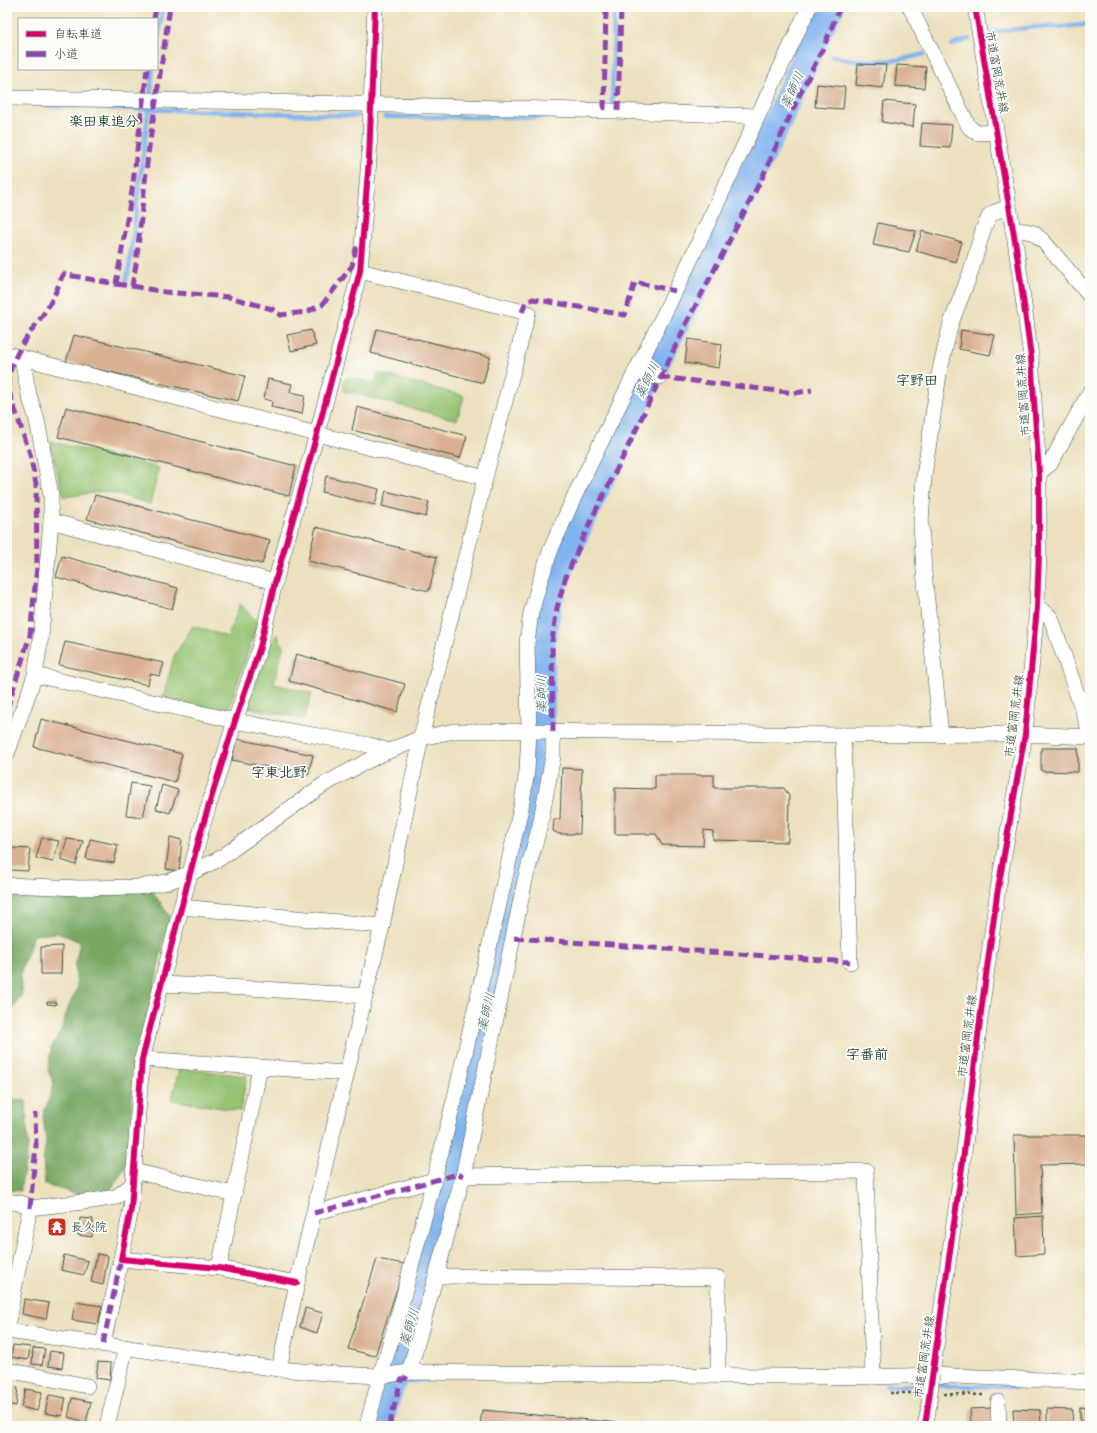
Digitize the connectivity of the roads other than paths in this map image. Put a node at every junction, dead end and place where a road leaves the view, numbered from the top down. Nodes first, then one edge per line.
1 (375, 7) edge
2 (809, 7) edge
3 (910, 7) edge
4 (975, 7) edge
5 (7, 98) edge
6 (371, 104) junction
7 (758, 116) junction
8 (996, 132) junction
9 (1009, 207) junction
10 (1013, 230) junction
11 (360, 271) junction
12 (1090, 296) edge
13 (7, 354) edge
14 (22, 358) junction
15 (635, 372) junction
16 (660, 377) dead end
17 (1090, 392) edge
18 (317, 434) junction
19 (1039, 473) junction
20 (485, 478) junction
21 (51, 521) junction
22 (275, 582) junction
23 (1037, 607) junction
24 (35, 675) junction
25 (235, 721) junction
26 (529, 731) junction
27 (553, 732) junction
28 (1090, 732) edge
29 (1025, 734) junction
30 (843, 735) junction
31 (941, 735) junction
32 (1090, 737) edge
33 (421, 738) junction
34 (389, 751) junction
35 (7, 754) edge
36 (191, 873) junction
37 (7, 885) edge
38 (181, 907) junction
39 (382, 926) junction
40 (492, 936) junction
41 (514, 938) junction
42 (850, 962) dead end
43 (162, 984) junction
44 (365, 996) junction
45 (142, 1059) junction
46 (260, 1067) junction
47 (346, 1073) junction
48 (462, 1177) junction
49 (133, 1178) junction
50 (434, 1180) junction
51 (234, 1194) junction
52 (7, 1201) edge
53 (30, 1208) junction
54 (314, 1213) junction
55 (121, 1259) junction
56 (219, 1268) junction
57 (436, 1276) junction
58 (297, 1283) junction
59 (7, 1326) edge
60 (7, 1331) edge
61 (103, 1344) junction
62 (126, 1347) junction
63 (279, 1369) junction
64 (7, 1370) edge
65 (409, 1372) junction
66 (718, 1375) junction
67 (932, 1375) junction
68 (380, 1376) junction
69 (872, 1377) junction
70 (1090, 1382) edge
71 (87, 1386) dead end
72 (998, 1402) dead end
73 (927, 1419) edge
74 (107, 1426) edge
75 (367, 1426) edge
76 (999, 1426) edge

1 - 6 street
2 - 7 street
3 - 8 street
4 - 8 street, 市道富岡荒井線
5 - 6 street
6 - 7 street
6 - 11 street
7 - 15 street
8 - 9 street, 市道富岡荒井線
9 - 10 street, 市道富岡荒井線
9 - 31 street
10 - 12 street
10 - 19 street, 市道富岡荒井線
11 - 18 street
11 - 20 street
13 - 14 street
14 - 18 street
14 - 21 street
15 - 16 street
15 - 26 street
17 - 19 street
18 - 20 street
18 - 22 street
19 - 23 street, 市道富岡荒井線
20 - 33 street
21 - 22 street
21 - 24 street
22 - 25 street
23 - 28 street
23 - 29 street, 市道富岡荒井線
24 - 25 street
24 - 35 street
25 - 34 street
25 - 36 street
26 - 27 street
26 - 33 street
26 - 40 street
27 - 30 street
27 - 41 street
29 - 31 street
29 - 32 street
29 - 67 street, 市道富岡荒井線
30 - 31 street
30 - 42 street
33 - 34 street
33 - 39 street
34 - 36 street
36 - 37 street
36 - 38 street
38 - 39 street
38 - 43 street
39 - 44 street
40 - 41 street
40 - 50 street
41 - 48 street
43 - 44 street
43 - 45 street
44 - 47 street
45 - 46 street
45 - 49 street
46 - 47 street
46 - 51 street
47 - 54 street
48 - 57 street
48 - 69 street
49 - 51 street
49 - 53 street
49 - 55 street
50 - 54 street
50 - 68 street
51 - 56 street
52 - 53 street
53 - 59 street
54 - 58 street
55 - 56 street
55 - 61 street
56 - 58 street
57 - 65 street
57 - 66 street
58 - 63 street
60 - 61 street
61 - 62 street
62 - 63 street
62 - 74 street
63 - 68 street
64 - 71 street
65 - 66 street
65 - 68 street
66 - 69 street
67 - 69 street
67 - 70 street
67 - 73 street, 市道富岡荒井線, bridge
68 - 75 street
72 - 76 street

